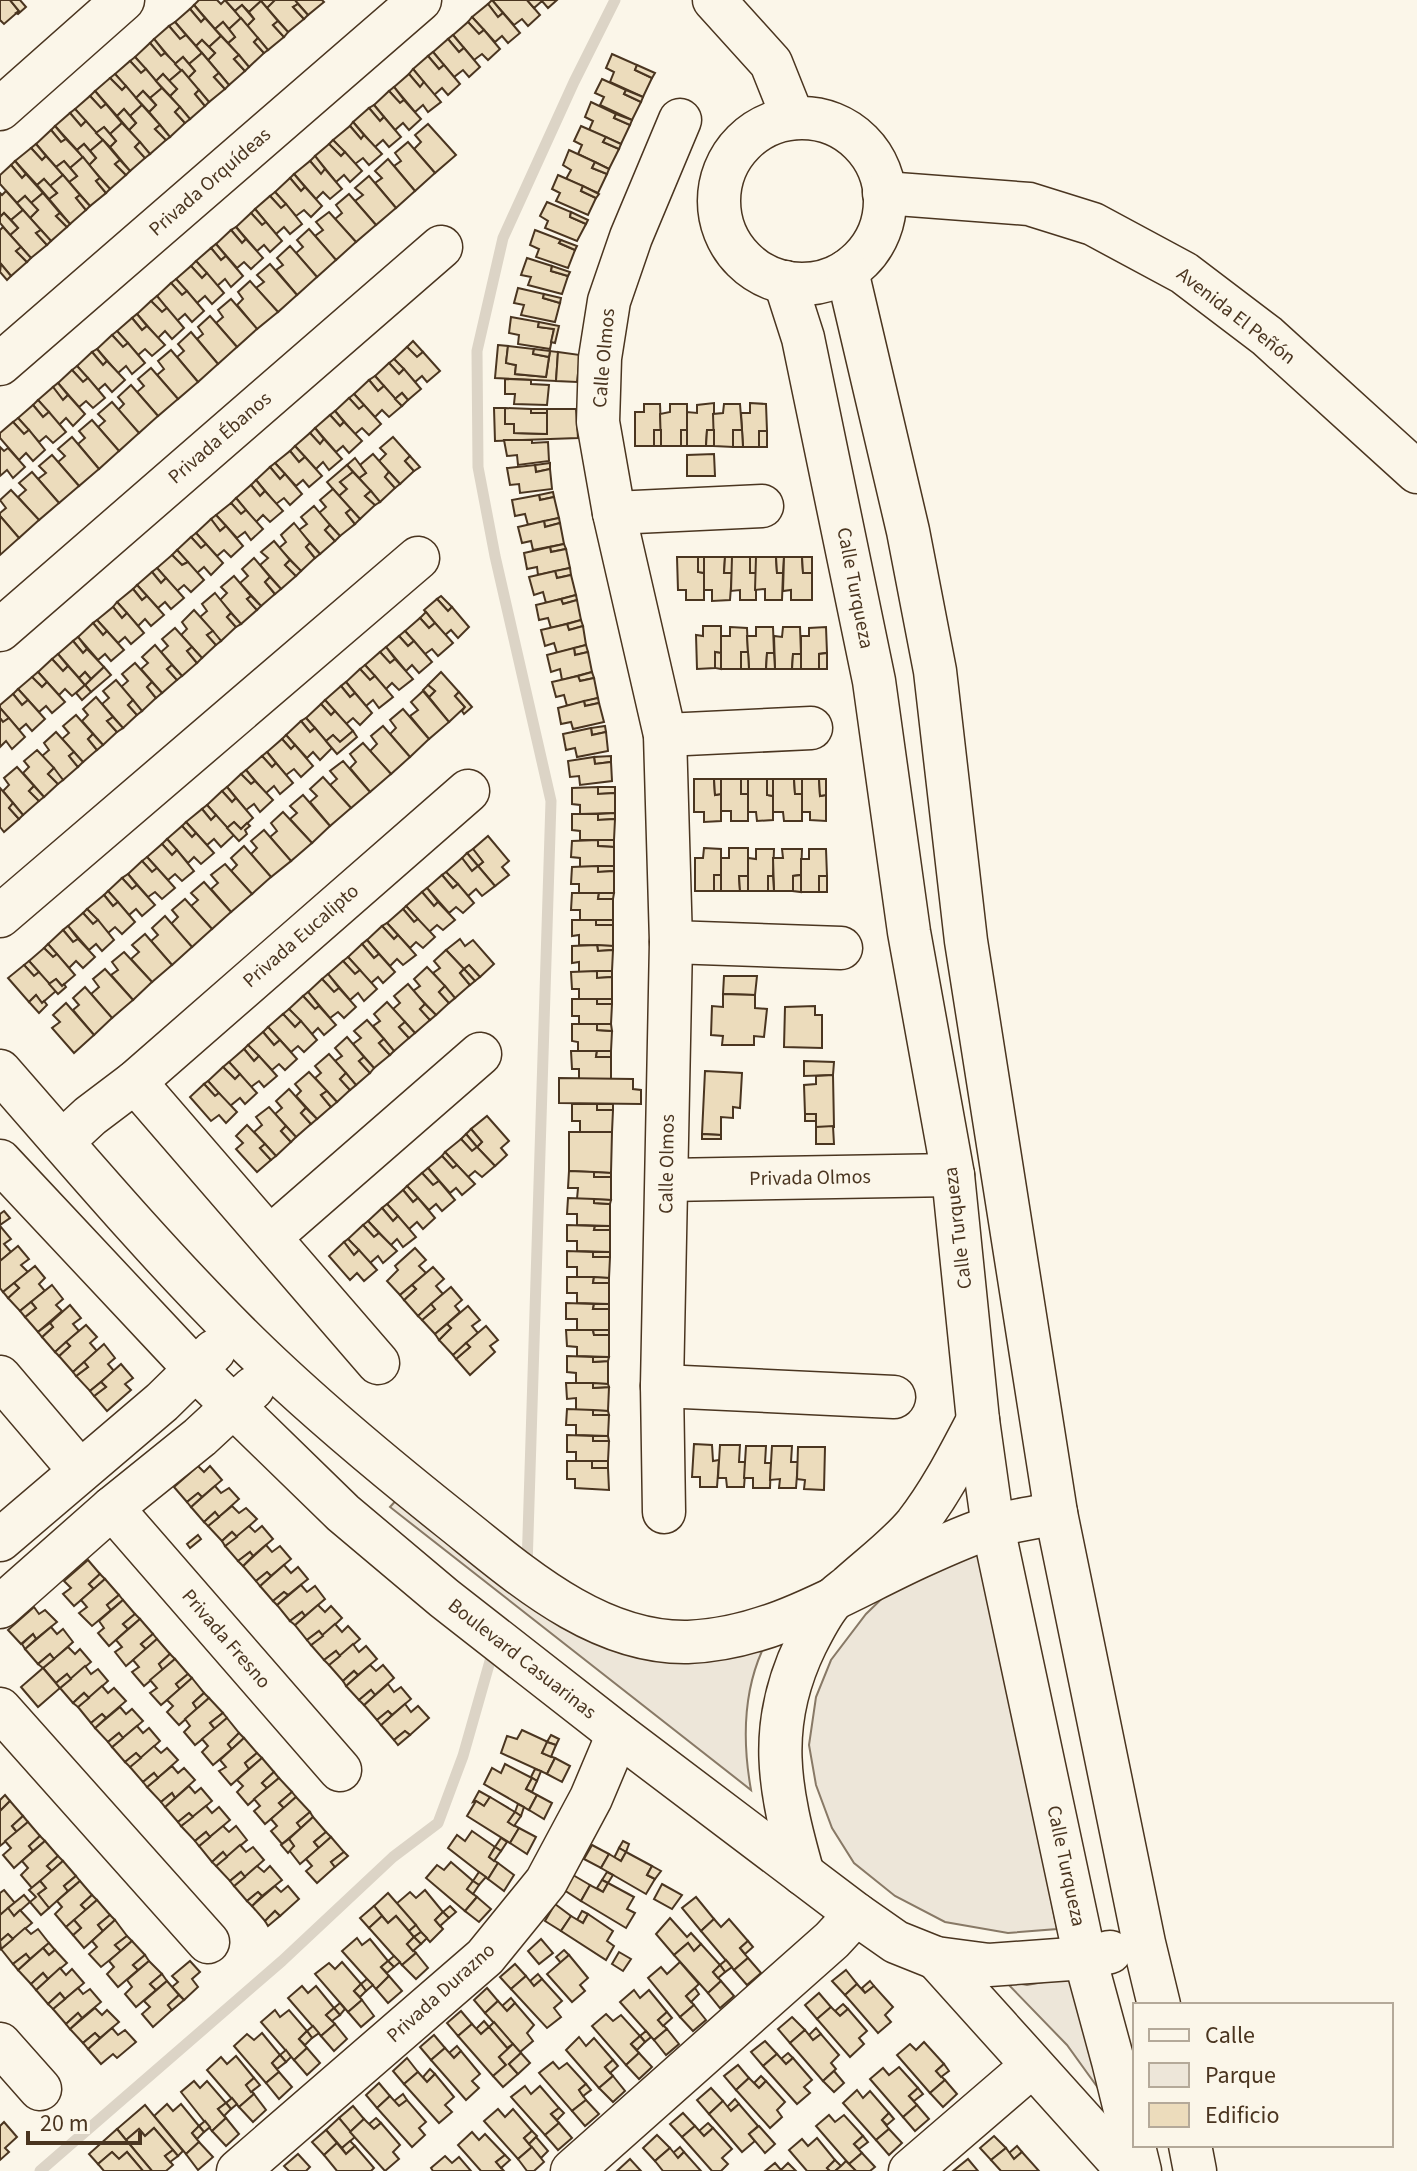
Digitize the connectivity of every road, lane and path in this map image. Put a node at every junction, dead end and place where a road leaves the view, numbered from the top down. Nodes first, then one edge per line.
1 (123, 0) edge
2 (420, 0) edge
3 (714, 0) edge
4 (0, 109) edge
5 (793, 118) junction
6 (680, 120) dead end
7 (884, 193) junction
8 (441, 247) dead end
9 (847, 271) junction
10 (785, 282) junction
11 (0, 364) edge
12 (1417, 472) edge
13 (762, 506) dead end
14 (614, 513) junction
15 (418, 558) dead end
16 (0, 630) edge
17 (811, 728) dead end
18 (665, 735) junction
19 (468, 791) dead end
20 (0, 916) edge
21 (671, 942) junction
22 (841, 948) dead end
23 (480, 1054) dead end
24 (0, 1071) edge
25 (135, 1082) junction
26 (62, 1142) junction
27 (0, 1161) edge
28 (953, 1175) junction
29 (667, 1180) junction
30 (270, 1237) junction
31 (235, 1331) junction
32 (378, 1363) dead end
33 (272, 1368) junction
34 (195, 1369) junction
35 (0, 1377) edge
36 (662, 1386) junction
37 (894, 1397) dead end
38 (233, 1408) junction
39 (978, 1420) junction
40 (383, 1465) junction
41 (80, 1471) junction
42 (112, 1508) junction
43 (664, 1512) dead end
44 (343, 1513) junction
45 (1056, 1513) junction
46 (993, 1527) junction
47 (0, 1540) edge
48 (831, 1602) junction
49 (0, 1607) edge
50 (0, 1709) edge
51 (618, 1734) junction
52 (340, 1770) dead end
53 (803, 1874) junction
54 (856, 1914) junction
55 (208, 1942) dead end
56 (1144, 1943) junction
57 (936, 1958) junction
58 (1085, 1958) junction
59 (1159, 2003) edge
60 (0, 2044) edge
61 (1032, 2066) junction
62 (40, 2089) dead end
63 (1133, 2142) edge
64 (1134, 2147) edge
65 (1190, 2147) edge
66 (238, 2171) edge
67 (572, 2171) edge
68 (910, 2171) edge
69 (1128, 2171) edge
70 (1140, 2171) edge
71 (1195, 2171) edge

1 - 4 street
2 - 11 street, Privada Orquídeas
3 - 5 street
5 - 7 street
5 - 10 street
6 - 14 street, Calle Olmos
7 - 9 street
7 - 12 street, Avenida El Peñón
8 - 16 street, Privada Ébanos
9 - 10 street
9 - 45 street
10 - 28 street, Calle Turqueza
13 - 14 street
14 - 18 street, Calle Olmos
15 - 20 street
17 - 18 street
18 - 21 street, Calle Olmos
19 - 25 street, Privada Eucalipto
21 - 22 street
21 - 29 street, Calle Olmos
23 - 30 street
24 - 26 street
25 - 26 street, Privada Eucalipto
25 - 30 street
26 - 31 street
27 - 34 street, Boulevard Casuarinas
28 - 29 street, Privada Olmos
28 - 39 street, Calle Turqueza
29 - 36 street, Calle Olmos
30 - 32 street
31 - 33 street
31 - 34 street
33 - 38 street
33 - 40 street
34 - 38 street, Boulevard Casuarinas
34 - 41 street
35 - 41 street
36 - 37 street
36 - 43 street, Calle Olmos
38 - 42 street
38 - 44 street, Boulevard Casuarinas
39 - 46 street, Calle Turqueza
39 - 48 street
40 - 44 street
40 - 48 street
41 - 47 street
42 - 49 street
42 - 52 street, Privada Fresno
44 - 51 street, Boulevard Casuarinas
45 - 46 street
45 - 56 street
46 - 48 street
46 - 58 street, Calle Turqueza
48 - 53 street
50 - 55 street
51 - 53 street, Boulevard Casuarinas
51 - 66 street, Privada Durazno
53 - 54 street, Boulevard Casuarinas
54 - 57 street, Boulevard Casuarinas
54 - 67 street
56 - 58 street, Boulevard Casuarinas
56 - 59 street
57 - 58 street, Boulevard Casuarinas
57 - 61 street
58 - 63 street, Calle Turqueza
60 - 62 street
61 - 68 street
61 - 69 street
64 - 70 street, Calle Turqueza
65 - 71 street

